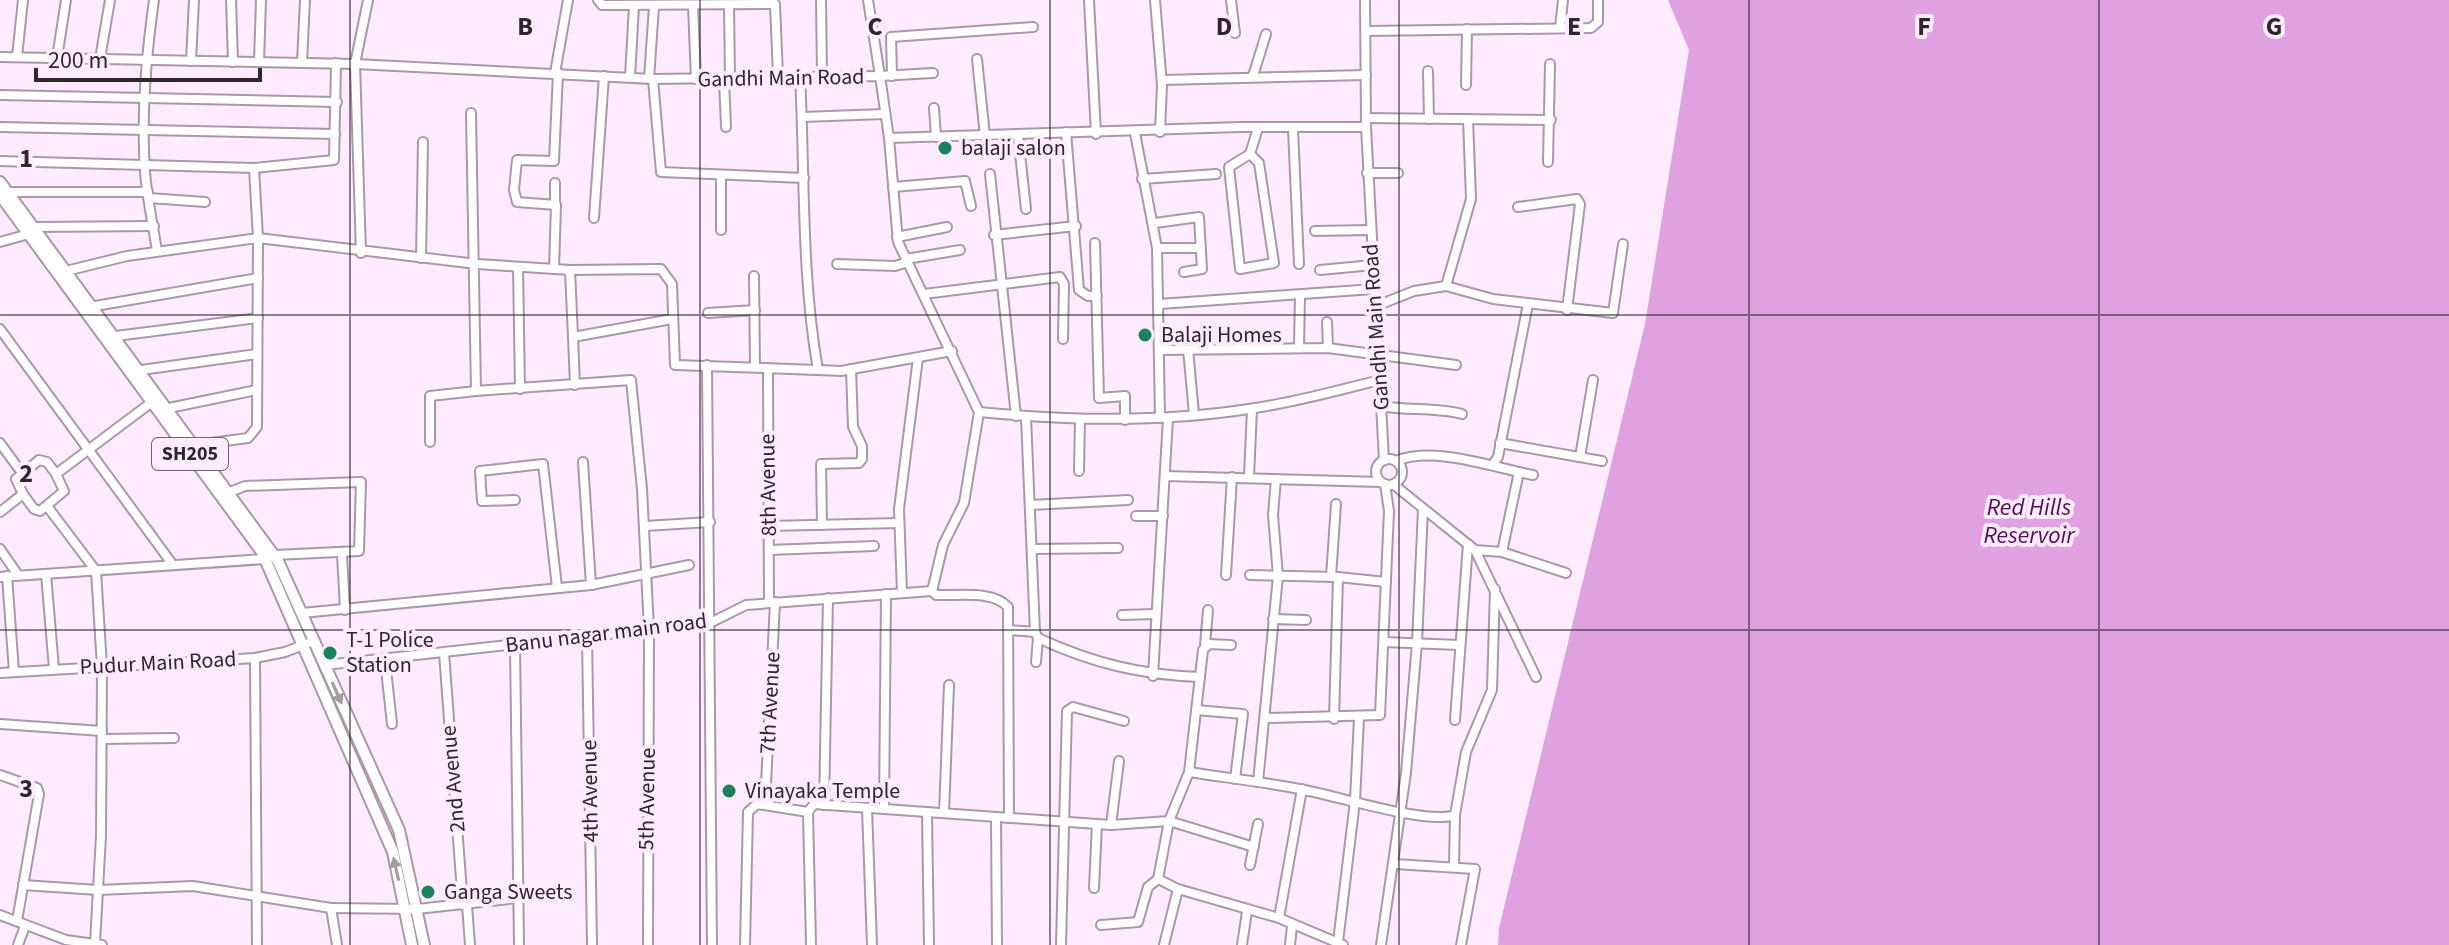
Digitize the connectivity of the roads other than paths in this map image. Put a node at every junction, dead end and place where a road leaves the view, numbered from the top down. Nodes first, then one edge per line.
1 (23, 0) edge
2 (66, 0) edge
3 (110, 0) edge
4 (154, 0) edge
5 (194, 0) edge
6 (231, 0) edge
7 (261, 0) edge
8 (305, 0) edge
9 (368, 0) edge
10 (568, 0) edge
11 (598, 0) edge
12 (821, 0) edge
13 (868, 0) edge
14 (1089, 0) edge
15 (1155, 0) edge
16 (1231, 0) edge
17 (1365, 0) edge
18 (1563, 0) edge
19 (1598, 0) edge
20 (729, 5) junction
21 (634, 6) junction
22 (654, 6) junction
23 (693, 6) junction
24 (1033, 27) dead end
25 (1560, 28) junction
26 (1467, 29) junction
27 (1367, 31) junction
28 (1235, 33) dead end
29 (1266, 34) dead end
30 (0, 57) edge
31 (17, 57) junction
32 (57, 58) junction
33 (100, 59) junction
34 (977, 59) dead end
35 (146, 60) junction
36 (191, 61) junction
37 (233, 62) junction
38 (259, 62) junction
39 (302, 63) junction
40 (336, 63) junction
41 (355, 64) junction
42 (1550, 64) dead end
43 (1428, 71) dead end
44 (556, 73) junction
45 (933, 73) dead end
46 (800, 75) junction
47 (822, 75) junction
48 (1366, 75) junction
49 (604, 76) junction
50 (778, 76) junction
51 (880, 76) junction
52 (892, 76) junction
53 (1253, 76) junction
54 (630, 77) junction
55 (651, 79) junction
56 (696, 79) junction
57 (727, 79) junction
58 (1162, 80) junction
59 (1466, 85) dead end
60 (0, 95) edge
61 (145, 99) junction
62 (337, 102) junction
63 (934, 108) dead end
64 (471, 113) dead end
65 (885, 114) junction
66 (802, 117) junction
67 (1429, 119) junction
68 (1468, 119) junction
69 (1551, 120) junction
70 (1366, 122) junction
71 (0, 127) edge
72 (726, 127) dead end
73 (1258, 128) junction
74 (1293, 129) junction
75 (145, 131) junction
76 (1066, 132) junction
77 (1160, 132) junction
78 (1135, 133) junction
79 (335, 134) junction
80 (1096, 134) junction
81 (1018, 135) junction
82 (985, 136) junction
83 (936, 137) junction
84 (889, 138) junction
85 (423, 142) dead end
86 (1250, 154) junction
87 (0, 161) edge
88 (1548, 162) dead end
89 (145, 165) junction
90 (254, 168) junction
91 (1367, 173) junction
92 (1398, 173) dead end
93 (990, 174) dead end
94 (1216, 174) dead end
95 (721, 175) junction
96 (804, 178) junction
97 (1142, 179) junction
98 (0, 182) edge
99 (555, 183) dead end
100 (893, 187) junction
101 (4, 193) edge
102 (148, 195) junction
103 (205, 202) dead end
104 (555, 204) junction
105 (971, 206) dead end
106 (1518, 207) dead end
107 (1026, 209) dead end
108 (594, 218) dead end
109 (1155, 223) junction
110 (154, 226) junction
111 (1076, 226) junction
112 (947, 227) dead end
113 (721, 230) dead end
114 (1369, 230) junction
115 (32, 231) junction
116 (1315, 231) dead end
117 (994, 235) junction
118 (897, 237) junction
119 (258, 238) junction
120 (1095, 243) dead end
121 (1, 244) edge
122 (1623, 244) dead end
123 (1157, 248) junction
124 (1201, 248) junction
125 (960, 250) dead end
126 (157, 251) junction
127 (361, 253) junction
128 (421, 258) junction
129 (907, 260) junction
130 (477, 264) junction
131 (837, 264) dead end
132 (1299, 264) dead end
133 (1373, 265) junction
134 (518, 267) junction
135 (554, 269) junction
136 (570, 270) junction
137 (1320, 270) dead end
138 (1184, 272) dead end
139 (66, 273) junction
140 (754, 276) dead end
141 (258, 278) junction
142 (1000, 283) junction
143 (1446, 286) junction
144 (1374, 289) junction
145 (924, 294) junction
146 (1300, 295) junction
147 (1097, 296) junction
148 (1159, 304) junction
149 (1528, 304) junction
150 (95, 306) junction
151 (1376, 306) junction
152 (755, 310) junction
153 (1567, 310) junction
154 (708, 313) dead end
155 (258, 318) junction
156 (672, 319) junction
157 (1327, 322) dead end
158 (0, 329) edge
159 (116, 336) junction
160 (573, 337) junction
161 (1063, 339) dead end
162 (1299, 347) junction
163 (1328, 348) junction
164 (1188, 349) junction
165 (1161, 350) junction
166 (952, 351) junction
167 (257, 354) junction
168 (1380, 356) junction
169 (918, 358) junction
170 (707, 365) junction
171 (1456, 365) dead end
172 (755, 367) junction
173 (768, 368) junction
174 (851, 369) junction
175 (141, 370) junction
176 (818, 370) junction
177 (1380, 380) junction
178 (1593, 380) dead end
179 (575, 385) junction
180 (520, 389) junction
181 (257, 390) junction
182 (476, 391) junction
183 (152, 402) junction
184 (1381, 406) junction
185 (169, 408) junction
186 (1252, 409) junction
187 (979, 412) junction
188 (1194, 414) junction
189 (1462, 414) dead end
190 (1021, 417) junction
191 (1164, 418) junction
192 (1080, 419) junction
193 (1125, 420) junction
194 (430, 442) dead end
195 (0, 443) edge
196 (1500, 443) junction
197 (192, 448) junction
198 (89, 449) junction
199 (1580, 457) junction
200 (1384, 460) junction
201 (1396, 461) junction
202 (1602, 461) dead end
203 (583, 462) dead end
204 (1493, 464) junction
205 (1079, 471) dead end
206 (1519, 472) junction
207 (22, 473) junction
208 (56, 474) junction
209 (1533, 475) dead end
210 (1165, 476) junction
211 (1232, 477) junction
212 (1249, 477) junction
213 (1276, 479) junction
214 (1386, 483) junction
215 (23, 494) junction
216 (226, 494) junction
217 (515, 500) dead end
218 (1128, 500) dead end
219 (1336, 504) dead end
220 (1030, 505) junction
221 (47, 506) junction
222 (1423, 509) junction
223 (0, 512) edge
224 (1136, 516) dead end
225 (1163, 516) junction
226 (710, 522) junction
227 (899, 523) junction
228 (822, 525) junction
229 (645, 526) junction
230 (769, 526) junction
231 (874, 546) dead end
232 (1472, 547) junction
233 (1118, 548) dead end
234 (0, 549) edge
235 (1033, 549) junction
236 (769, 550) junction
237 (1502, 552) junction
238 (342, 554) junction
239 (270, 557) junction
240 (173, 565) junction
241 (689, 565) dead end
242 (96, 571) junction
243 (1566, 573) dead end
244 (46, 574) junction
245 (18, 575) junction
246 (644, 575) junction
247 (1226, 575) dead end
248 (1250, 575) dead end
249 (4, 576) edge
250 (1278, 576) junction
251 (1335, 577) junction
252 (1386, 582) junction
253 (591, 585) junction
254 (557, 587) junction
255 (1495, 589) junction
256 (932, 591) junction
257 (902, 593) junction
258 (886, 594) junction
259 (828, 598) junction
260 (772, 603) junction
261 (345, 610) junction
262 (1208, 610) dead end
263 (302, 613) junction
264 (1155, 614) junction
265 (1122, 615) dead end
266 (1273, 619) junction
267 (1306, 620) dead end
268 (710, 623) junction
269 (649, 630) junction
270 (1009, 630) junction
271 (1037, 635) junction
272 (587, 637) junction
273 (314, 641) junction
274 (1384, 642) junction
275 (1417, 643) junction
276 (515, 645) junction
277 (1205, 645) junction
278 (1231, 645) dead end
279 (1459, 645) junction
280 (302, 646) junction
281 (444, 653) junction
282 (255, 658) junction
283 (385, 660) junction
284 (1036, 662) dead end
285 (325, 665) junction
286 (102, 667) junction
287 (54, 669) junction
288 (14, 672) junction
289 (0, 673) edge
290 (1153, 676) junction
291 (1200, 677) junction
292 (1536, 677) dead end
293 (949, 685) dead end
294 (1196, 710) junction
295 (1267, 718) junction
296 (1359, 718) junction
297 (1334, 719) junction
298 (1455, 720) dead end
299 (1124, 721) dead end
300 (0, 724) edge
301 (392, 724) dead end
302 (102, 735) junction
303 (174, 738) dead end
304 (1119, 761) dead end
305 (1189, 772) junction
306 (0, 775) edge
307 (1235, 779) junction
308 (1258, 782) junction
309 (1302, 789) junction
310 (1355, 801) junction
311 (765, 804) junction
312 (824, 805) junction
313 (867, 808) junction
314 (884, 809) junction
315 (1398, 811) junction
316 (808, 812) junction
317 (927, 812) junction
318 (944, 813) junction
319 (1455, 815) junction
320 (996, 817) junction
321 (1009, 818) junction
322 (1062, 821) junction
323 (1169, 821) junction
324 (1097, 824) junction
325 (1258, 824) dead end
326 (1111, 825) junction
327 (1254, 847) junction
328 (1395, 864) junction
329 (1250, 865) dead end
330 (1454, 866) junction
331 (1158, 879) junction
332 (23, 885) junction
333 (1094, 888) dead end
334 (1178, 889) junction
335 (98, 890) junction
336 (256, 896) junction
337 (518, 898) junction
338 (465, 905) junction
339 (331, 908) junction
340 (405, 909) junction
341 (417, 909) junction
342 (1247, 911) junction
343 (0, 915) edge
344 (1279, 918) junction
345 (21, 924) junction
346 (1101, 925) dead end
347 (1292, 926) junction
348 (65, 943) edge
349 (1340, 943) edge
350 (98, 944) edge
351 (18, 945) edge
352 (257, 945) edge
353 (337, 945) edge
354 (412, 945) edge
355 (424, 945) edge
356 (470, 945) edge
357 (519, 945) edge
358 (592, 945) edge
359 (648, 945) edge
360 (712, 945) edge
361 (745, 945) edge
362 (811, 945) edge
363 (872, 945) edge
364 (929, 945) edge
365 (997, 945) edge
366 (1061, 945) edge
367 (1164, 945) edge
368 (1242, 945) edge
369 (1290, 945) edge
370 (1381, 945) edge
371 (1461, 945) edge

1 - 31 street
2 - 32 street
3 - 33 street
4 - 35 street
5 - 36 street
6 - 37 street
7 - 38 street
8 - 39 street
9 - 41 street
10 - 44 street
11 - 21 street
12 - 47 street
13 - 51 street
14 - 80 street
15 - 58 street
16 - 28 street
17 - 27 street, Gandhi Main Road
18 - 25 street
19 - 25 street
20 - 23 street
20 - 50 street
20 - 57 street
21 - 22 street
21 - 54 street
22 - 23 street
22 - 55 street
23 - 56 street
24 - 52 street
25 - 26 street
26 - 27 street
26 - 59 street
27 - 48 street, Gandhi Main Road
29 - 53 street
30 - 31 street, Gandhi Main Road
31 - 32 street, Gandhi Main Road
32 - 33 street, Gandhi Main Road
33 - 35 street, Gandhi Main Road
34 - 82 street
35 - 36 street, Gandhi Main Road
35 - 61 street
36 - 37 street, Gandhi Main Road
37 - 38 street, Gandhi Main Road
38 - 39 street, Gandhi Main Road
39 - 40 street, Gandhi Main Road
40 - 41 street, Gandhi Main Road
40 - 62 street
41 - 44 street, Gandhi Main Road
41 - 127 street
42 - 69 street
43 - 67 street
44 - 49 street, Gandhi Main Road
44 - 104 street
45 - 52 street
46 - 47 street, Gandhi Main Road
46 - 50 street, Gandhi Main Road
46 - 66 street
47 - 51 street, Gandhi Main Road
48 - 53 street
48 - 70 street, Gandhi Main Road
49 - 54 street, Gandhi Main Road
49 - 108 street
50 - 57 street, Gandhi Main Road
51 - 52 street
51 - 65 street, Gandhi Main Road
53 - 58 street
54 - 55 street, Gandhi Main Road
55 - 56 street, Gandhi Main Road
55 - 95 street
56 - 57 street, Gandhi Main Road
57 - 72 street
58 - 77 street
60 - 61 street
61 - 62 street
61 - 75 street
62 - 79 street
63 - 83 street
64 - 130 street
65 - 66 street
65 - 84 street, Gandhi Main Road
66 - 96 street
67 - 68 street
67 - 70 street
68 - 69 street
68 - 143 street
69 - 88 street
70 - 74 street
70 - 91 street, Gandhi Main Road
71 - 75 street
73 - 74 street
73 - 77 street
73 - 86 street
74 - 132 street
75 - 79 street
75 - 89 street
76 - 80 street
76 - 81 street
76 - 111 street
77 - 78 street
78 - 80 street
78 - 97 street
79 - 90 street
81 - 82 street
81 - 107 street
82 - 83 street
83 - 84 street
84 - 100 street, Gandhi Main Road
85 - 128 street
86 - 86 street
87 - 89 street
89 - 90 street
89 - 102 street
90 - 119 street
91 - 92 street
91 - 114 street, Gandhi Main Road
93 - 117 street
94 - 97 street
95 - 96 street
95 - 113 street
96 - 176 street
97 - 109 street
98 - 101 main road, SH205
99 - 104 street
100 - 105 street
100 - 118 street, Gandhi Main Road
101 - 102 street
101 - 115 main road, SH205
102 - 103 street
102 - 110 street
104 - 135 street
106 - 153 street
109 - 123 street
109 - 124 street
110 - 115 street
110 - 126 street
111 - 117 street
111 - 147 street
112 - 118 street
114 - 116 street
114 - 133 street, Gandhi Main Road
115 - 121 street
115 - 139 main road, SH205
117 - 142 street
118 - 129 street, Gandhi Main Road
119 - 126 street
119 - 127 street
119 - 141 street
120 - 147 street
122 - 153 street
123 - 124 street
123 - 148 street
124 - 138 street
125 - 129 street
126 - 139 street
127 - 128 street
128 - 130 street
129 - 131 street
129 - 145 street, Gandhi Main Road
130 - 134 street
130 - 182 street
133 - 137 street
133 - 144 street, Gandhi Main Road
134 - 135 street
134 - 180 street
135 - 136 street
136 - 156 street
136 - 160 street
139 - 150 main road
139 - 183 main road, SH205
140 - 152 street
141 - 150 street
141 - 155 street
142 - 145 street
142 - 161 street
142 - 190 street
143 - 149 street
143 - 151 street
144 - 146 street
144 - 151 street, Gandhi Main Road
145 - 166 street, Gandhi Main Road
146 - 148 street
146 - 162 street
147 - 193 street
148 - 165 street
149 - 153 street
149 - 196 street
150 - 159 main road
151 - 168 street, Gandhi Main Road
152 - 154 street
152 - 172 street
155 - 159 street
155 - 167 street
156 - 160 street
156 - 170 street
157 - 163 street
158 - 198 street
159 - 175 main road
160 - 179 street
162 - 163 street
162 - 164 street
163 - 168 street
164 - 165 street
164 - 188 street
165 - 191 street
166 - 169 street
166 - 187 street, Gandhi Main Road
167 - 175 street
167 - 181 street
168 - 171 street
168 - 177 street, Gandhi Main Road
169 - 174 street
169 - 227 street
170 - 172 street
170 - 226 street
172 - 173 street
173 - 176 street
173 - 230 street, 8th Avenue
174 - 176 street
174 - 228 street
175 - 185 main road
177 - 184 street, Gandhi Main Road
177 - 186 street
178 - 199 street
179 - 180 street
179 - 229 street, 5th Avenue
180 - 182 street
181 - 185 street
181 - 197 street
182 - 194 street
183 - 197 main road, SH205
183 - 198 street
184 - 189 street
184 - 200 street, Gandhi Main Road
185 - 197 main road
186 - 188 street
186 - 212 street
187 - 190 street
187 - 256 street
188 - 191 street
190 - 192 street
190 - 220 street
191 - 193 street
191 - 210 street
192 - 193 street
192 - 205 street
195 - 207 street
196 - 199 street
196 - 204 street
197 - 216 main road
198 - 208 street
198 - 240 street
199 - 202 street
200 - 201 street
200 - 214 street, Gandhi Main Road
201 - 204 street
201 - 214 street
203 - 253 street
204 - 206 street
206 - 209 street
206 - 237 street
207 - 208 street
207 - 215 street
208 - 221 street
210 - 211 street
210 - 225 street
211 - 212 street
211 - 247 street
212 - 213 street
213 - 214 street
213 - 250 street
214 - 222 street
214 - 252 street
215 - 221 street
215 - 223 street
216 - 238 street
216 - 239 main road
217 - 254 street
218 - 220 street
219 - 251 street
220 - 235 street
221 - 242 street
222 - 232 street
222 - 275 street
224 - 225 street
225 - 264 street
226 - 229 street
226 - 268 street
227 - 228 street
227 - 257 street
228 - 230 street
229 - 246 street, 5th Avenue
230 - 236 street, 8th Avenue
231 - 236 street
232 - 237 street
232 - 255 street
232 - 279 street
233 - 235 street
234 - 245 street
235 - 271 street
236 - 260 street, 8th Avenue
237 - 243 street
238 - 239 street
238 - 261 street
239 - 240 street
239 - 263 main road
239 - 280 main road
240 - 242 street
241 - 246 street
242 - 244 street
242 - 286 street
244 - 245 street
244 - 287 street
245 - 249 street
246 - 253 street
246 - 269 street, 5th Avenue
248 - 250 street
249 - 288 street
250 - 251 street
250 - 266 street
251 - 252 street
251 - 297 street
252 - 274 street
253 - 254 street
254 - 261 street
255 - 292 street
255 - 319 street
256 - 257 street, Banu nagar main road
256 - 270 street, Banu nagar main road
257 - 258 street, Banu nagar main road
258 - 259 street, Banu nagar main road
258 - 314 street
259 - 260 street, Banu nagar main road
259 - 312 street
260 - 268 street, Banu nagar main road
260 - 311 street, 7th Avenue
261 - 263 street
262 - 277 street
263 - 273 main road
264 - 265 street
264 - 290 street
266 - 267 street
266 - 295 street
268 - 269 street, Banu nagar main road
268 - 360 street
269 - 272 street, Banu nagar main road
269 - 359 street, 5th Avenue
270 - 271 street
270 - 321 street
271 - 284 street
271 - 290 street
272 - 276 street, Banu nagar main road
272 - 358 street, 4th Avenue
273 - 280 street, Pudur Main Road
273 - 285 main road
274 - 275 street
274 - 296 street
275 - 279 street
275 - 315 street
276 - 281 street, Banu nagar main road
276 - 337 street
277 - 278 street
277 - 291 street
279 - 298 street
280 - 282 street, Pudur Main Road
340 -> 280 main road
281 - 283 street, Banu nagar main road
281 - 338 street, 2nd Avenue
282 - 286 street, Pudur Main Road
282 - 336 street
283 - 285 street, Banu nagar main road
283 - 301 street
285 -> 341 main road
286 - 287 street, Pudur Main Road
286 - 302 street
287 - 288 street, Pudur Main Road
288 - 289 street, Pudur Main Road
290 - 291 street
291 - 294 street
293 - 318 street
294 - 305 street
294 - 307 street
295 - 297 street
295 - 308 street
296 - 297 street
296 - 310 street
299 - 322 street
300 - 302 street
302 - 303 street
302 - 335 street
304 - 326 street
305 - 307 street
305 - 323 street
306 - 332 street
307 - 308 street
308 - 309 street
309 - 310 street
309 - 344 street
310 - 315 street
310 - 349 street
311 - 316 street
311 - 361 street
312 - 313 street
312 - 316 street
313 - 314 street
313 - 363 street
314 - 317 street
315 - 319 street
315 - 328 street
316 - 362 street
317 - 318 street
317 - 364 street
318 - 320 street
319 - 330 street
320 - 321 street
320 - 365 street
321 - 322 street
322 - 324 street
322 - 366 street
323 - 326 street
323 - 327 street
323 - 331 street
324 - 326 street
324 - 333 street
325 - 327 street
327 - 329 street
328 - 330 street
328 - 370 street
330 - 371 street
331 - 334 street
331 - 346 street
332 - 335 street
332 - 345 street
334 - 342 street
334 - 367 street
335 - 336 street
335 - 350 street
336 - 339 street
336 - 352 street
337 - 338 street
337 - 357 street
338 - 341 street
338 - 356 street, 2nd Avenue
339 - 340 street
339 - 353 street
340 - 341 street
340 - 354 main road
341 - 355 main road
342 - 344 street
342 - 368 street
343 - 345 street
344 - 347 street
345 - 348 street
345 - 351 street
347 - 349 street
347 - 369 street
348 - 350 street

